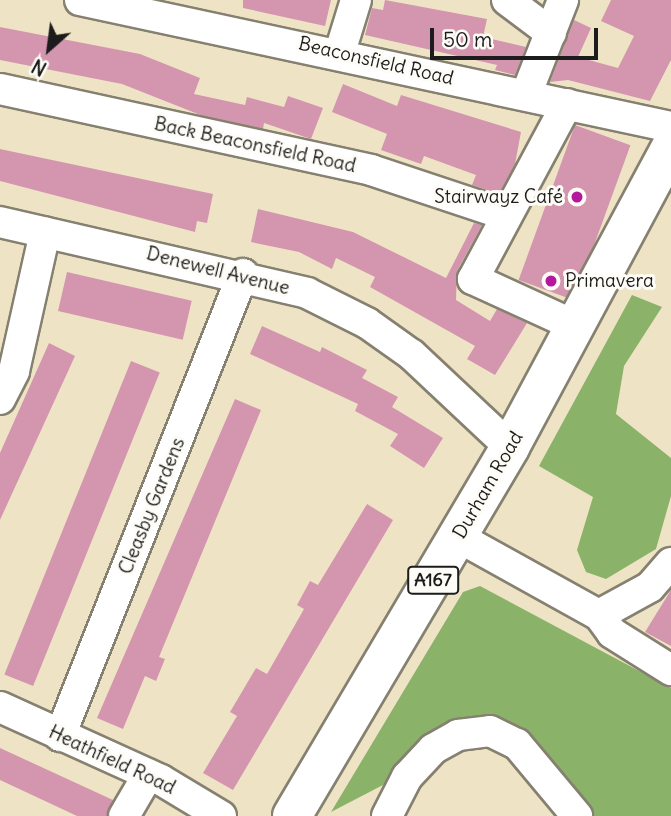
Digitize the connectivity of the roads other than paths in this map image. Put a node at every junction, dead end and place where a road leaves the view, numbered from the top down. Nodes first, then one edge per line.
1 (80, 0) edge
2 (356, 0) edge
3 (507, 0) edge
4 (563, 0) edge
5 (551, 33) junction
6 (340, 52) junction
7 (0, 89) edge
8 (526, 95) junction
9 (567, 104) junction
10 (671, 127) edge
11 (671, 147) edge
12 (506, 215) junction
13 (0, 222) edge
14 (45, 232) junction
15 (243, 274) junction
16 (578, 327) junction
17 (0, 399) edge
18 (510, 447) junction
19 (458, 537) junction
20 (671, 563) edge
21 (599, 615) junction
22 (671, 670) edge
23 (0, 707) edge
24 (60, 736) junction
25 (148, 775) junction
26 (124, 816) edge
27 (222, 816) edge
28 (292, 816) edge
29 (387, 816) edge
30 (577, 816) edge

1 - 6 street, Beaconsfield Road
2 - 6 street
3 - 5 street
4 - 5 street
5 - 8 street
6 - 8 street, Beaconsfield Road
7 - 12 street, Back Beaconsfield Road
8 - 9 street, Beaconsfield Road
9 - 10 street, Beaconsfield Road
9 - 12 street
11 - 16 main road, Durham Road / A167
12 - 16 street
13 - 14 street, Denewell Avenue
14 - 15 street, Denewell Avenue
14 - 17 street
15 - 18 street, Denewell Avenue
15 - 24 street, Cleasby Gardens
16 - 18 main road, Durham Road / A167
18 - 19 main road, Durham Road / A167
19 - 21 street
19 - 28 main road, Durham Road / A167
20 - 21 street
21 - 22 street
23 - 24 street, Heathfield Road
24 - 25 street, Heathfield Road
25 - 26 street
25 - 27 street, Heathfield Road
29 - 30 street

